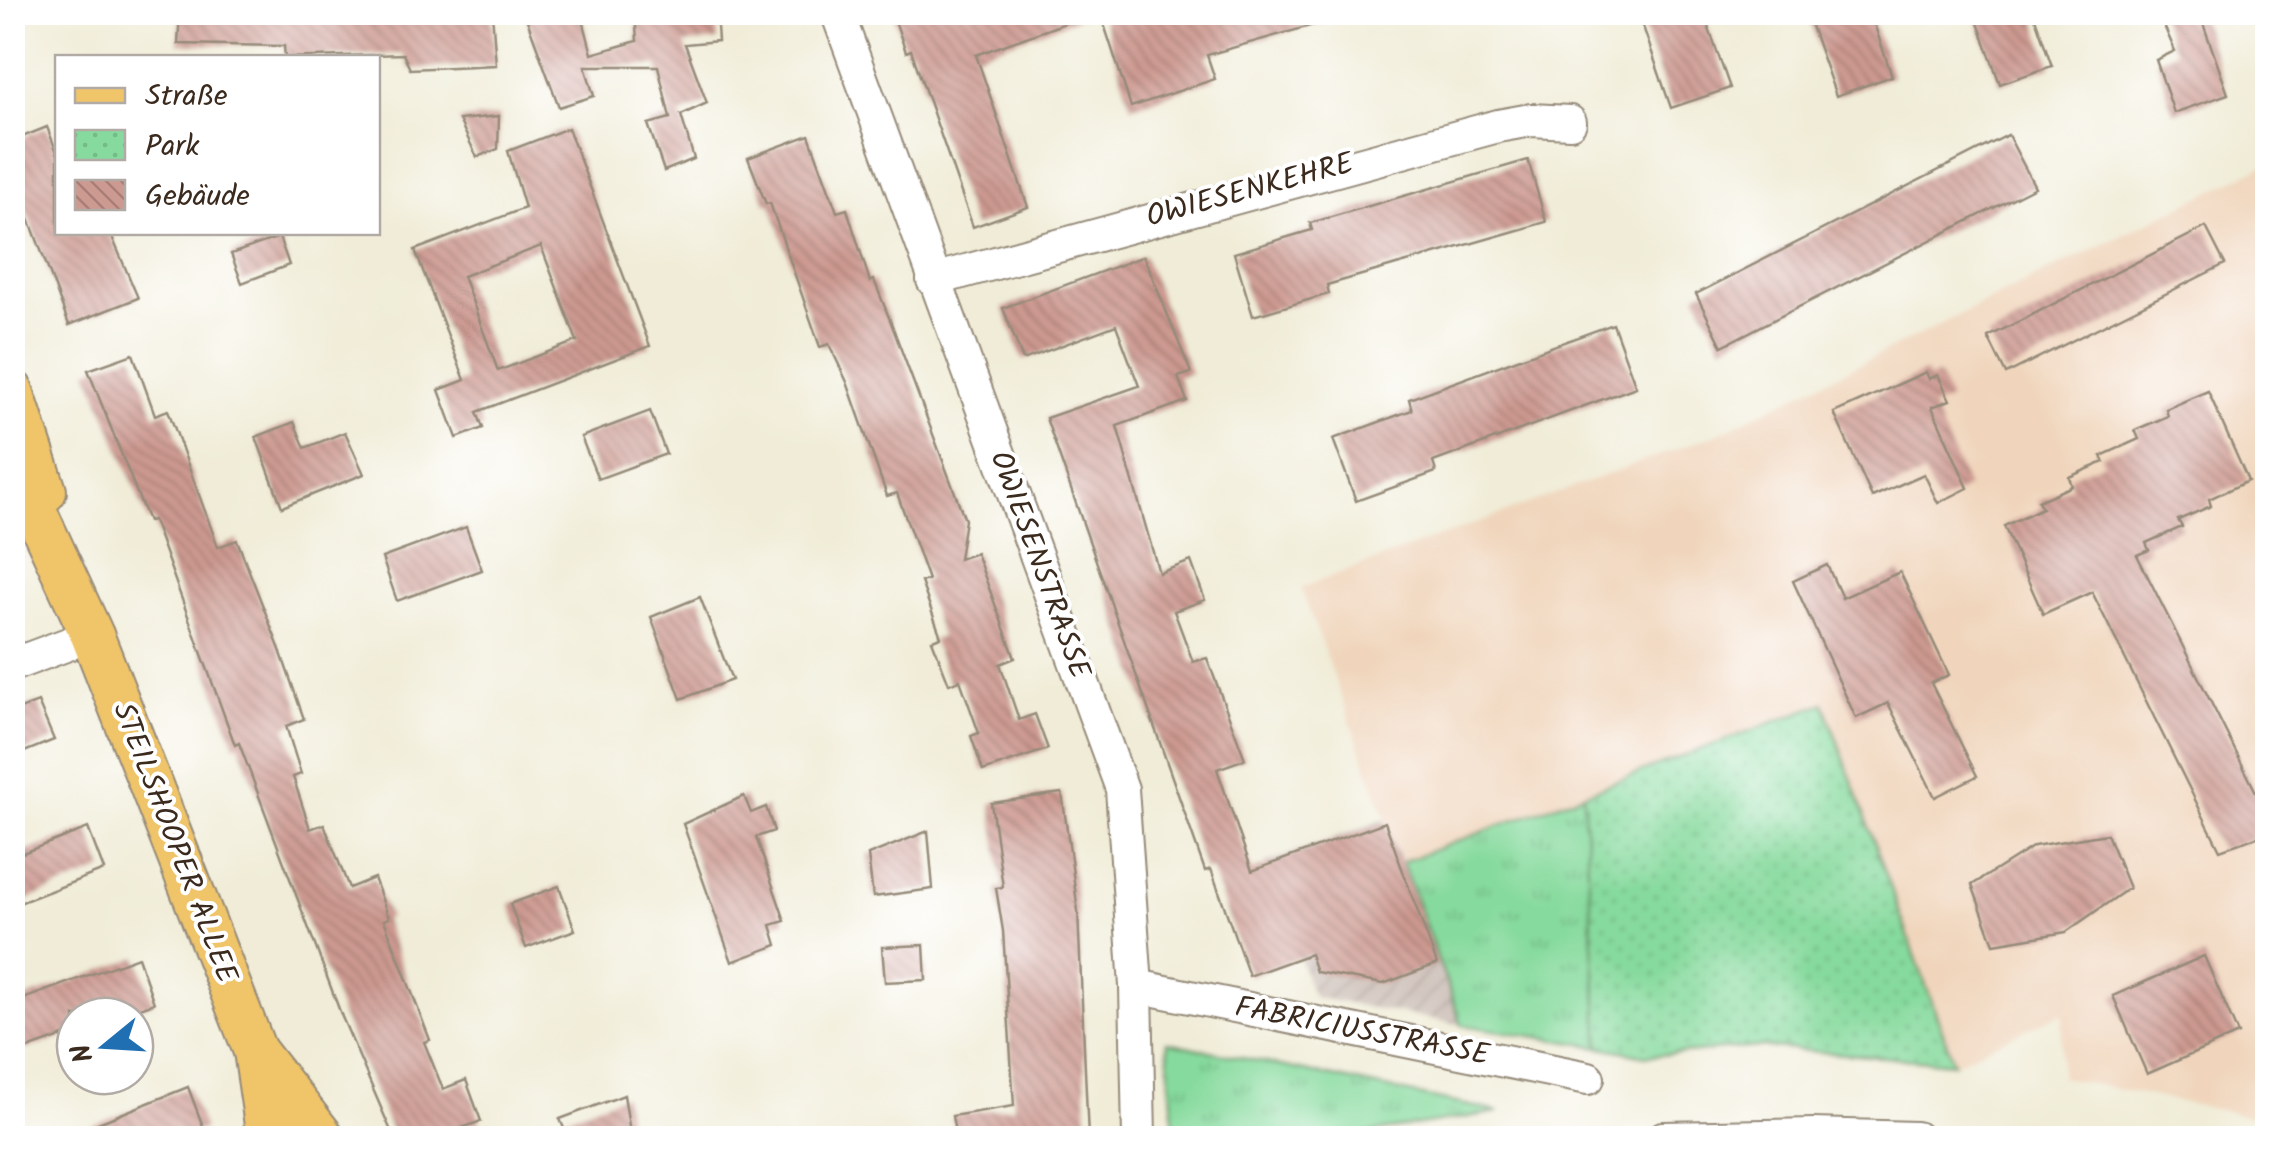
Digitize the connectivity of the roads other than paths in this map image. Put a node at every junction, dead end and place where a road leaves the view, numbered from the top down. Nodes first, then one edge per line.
1 (837, 12) edge
2 (1570, 122) dead end
3 (933, 280) junction
4 (12, 391) edge
5 (12, 460) edge
6 (92, 635) junction
7 (12, 665) edge
8 (1136, 986) junction
9 (255, 1051) junction
10 (1588, 1078) dead end
11 (1813, 1137) edge
12 (268, 1138) edge
13 (323, 1138) edge
14 (1138, 1138) edge
15 (1664, 1138) edge
16 (1916, 1138) edge

1 - 3 street, OWIESENSTRASSE
2 - 3 street, OWIESENKEHRE
3 - 8 street, OWIESENSTRASSE
4 - 6 main road, STEILSHOOPER ALLEE
5 - 6 main road, STEILSHOOPER ALLEE
6 - 7 street
6 - 9 main road, STEILSHOOPER ALLEE
8 - 10 street, FABRICIUSSTRASSE
8 - 14 street, OWIESENSTRASSE
9 - 12 main road, STEILSHOOPER ALLEE
9 - 13 main road, STEILSHOOPER ALLEE
11 - 15 street
11 - 16 street

